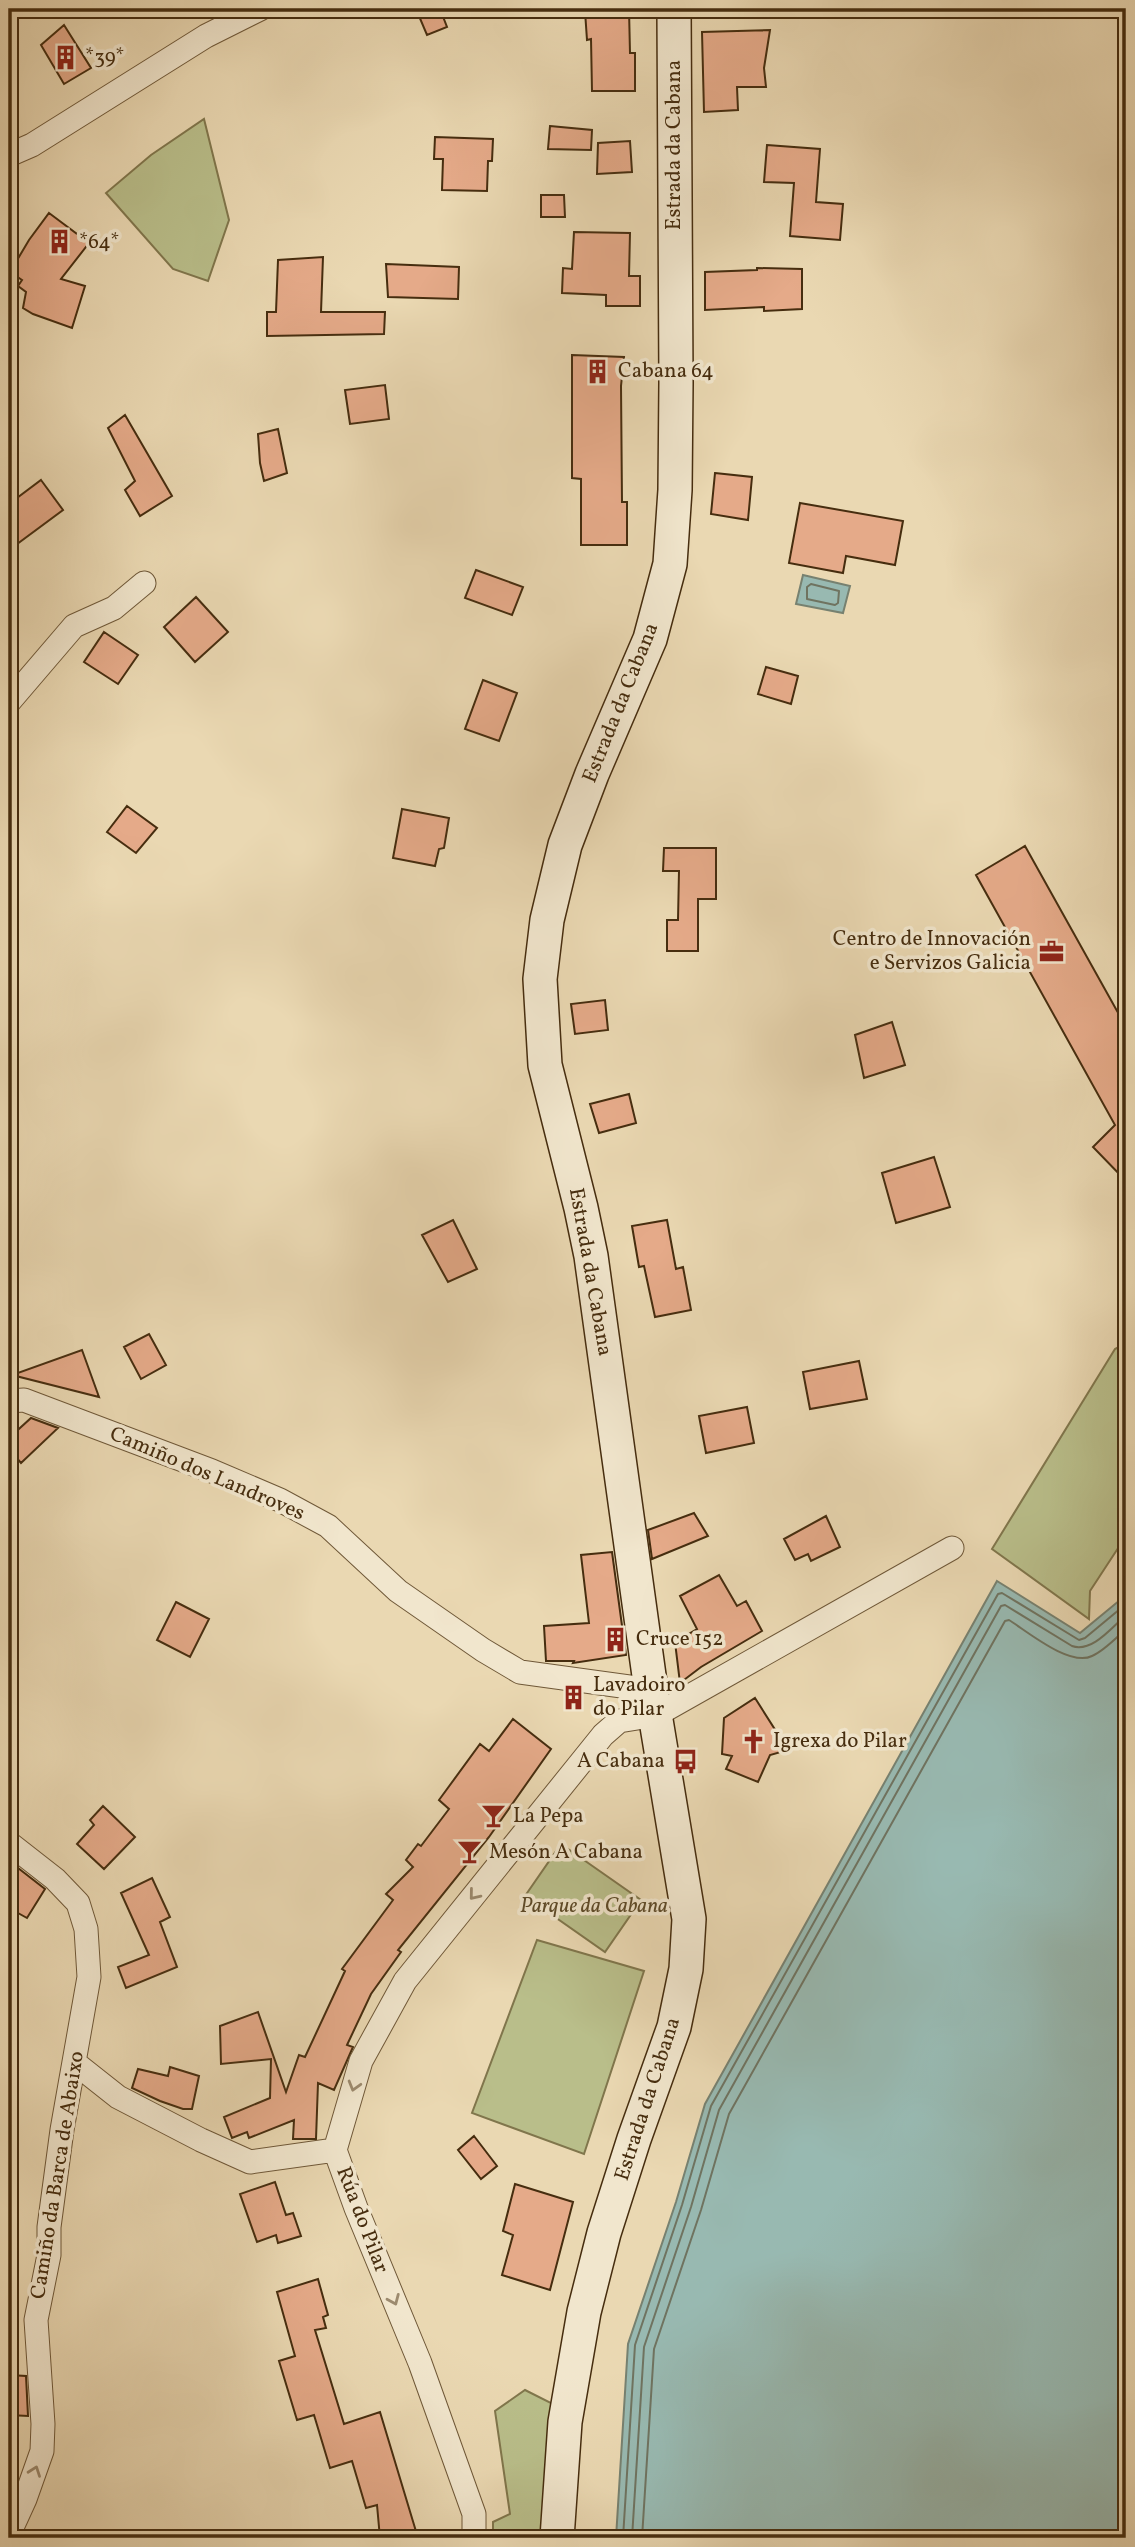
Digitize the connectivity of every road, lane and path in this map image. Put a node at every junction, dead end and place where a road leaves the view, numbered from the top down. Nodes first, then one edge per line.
1 (260, 9) edge
2 (674, 9) edge
3 (9, 155) edge
4 (144, 583) dead end
5 (9, 702) edge
6 (9, 1401) edge
7 (952, 1548) dead end
8 (654, 1703) junction
9 (9, 1843) edge
10 (75, 2063) junction
11 (335, 2150) junction
12 (9, 2534) edge
13 (474, 2538) edge
14 (557, 2538) edge

1 - 3 street
2 - 8 main road, Estrada da Cabana
4 - 5 street
6 - 8 street, Camiño dos Landroves
7 - 8 street
8 -> 11 street, Rúa do Pilar
8 - 14 main road, Estrada da Cabana
9 - 10 street, Camiño da Barca de Abaixo
10 - 11 street
12 -> 10 street, Camiño da Barca de Abaixo
11 -> 13 street, Rúa do Pilar

